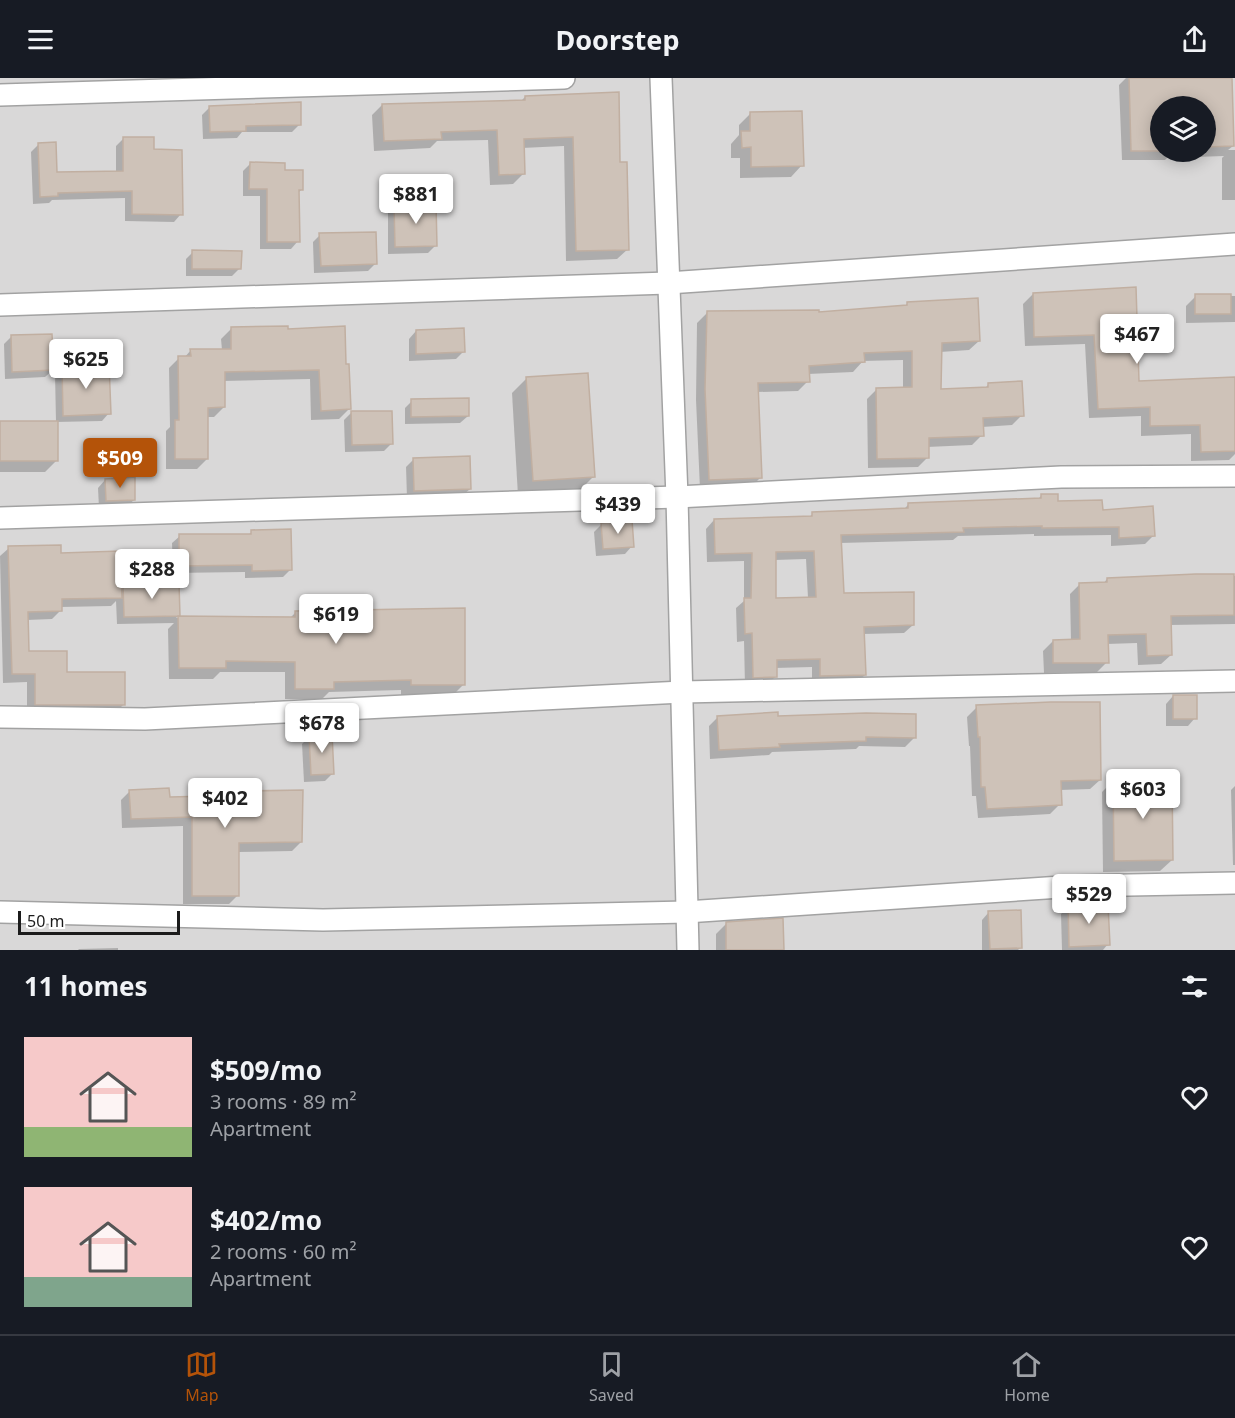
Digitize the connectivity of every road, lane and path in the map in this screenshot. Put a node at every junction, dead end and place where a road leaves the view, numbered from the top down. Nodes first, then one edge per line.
1 (564, 78) edge
2 (661, 78) edge
3 (0, 95) edge
4 (1235, 244) edge
5 (668, 283) junction
6 (0, 305) edge
7 (1235, 476) edge
8 (677, 497) junction
9 (0, 519) edge
10 (1235, 681) edge
11 (682, 692) junction
12 (0, 717) edge
13 (1235, 883) edge
14 (0, 912) edge
15 (686, 912) junction
16 (688, 950) edge

1 - 3 street
2 - 5 street
4 - 5 street
5 - 6 street
5 - 8 street
7 - 8 street
8 - 9 street
8 - 11 street
10 - 11 street
11 - 12 street
11 - 15 street
13 - 15 street
14 - 15 street
15 - 16 street

